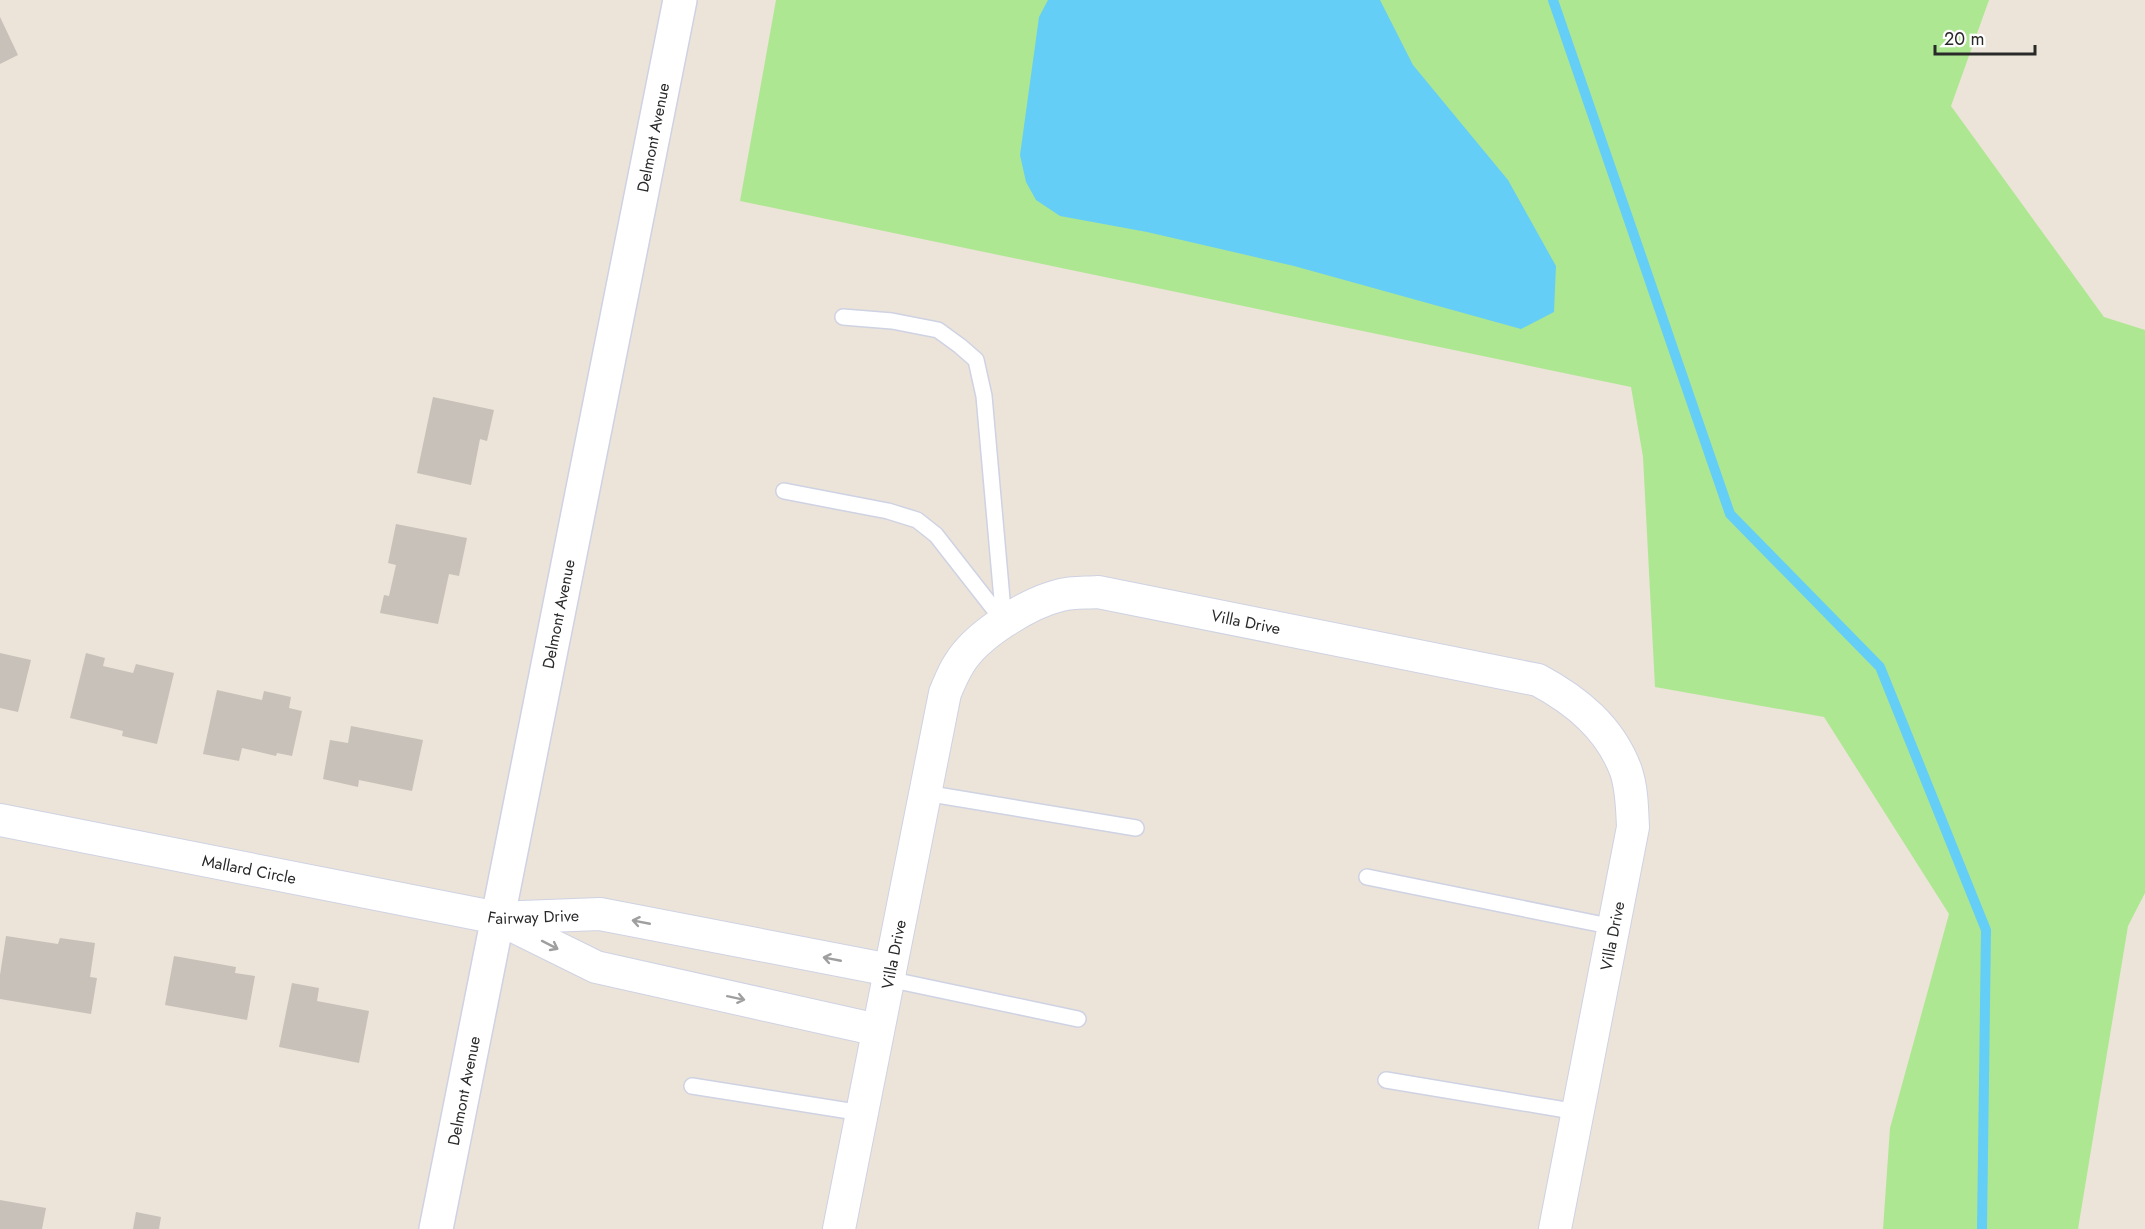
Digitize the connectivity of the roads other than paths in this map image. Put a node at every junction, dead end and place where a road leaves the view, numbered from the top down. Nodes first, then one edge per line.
1 (680, 0) edge
2 (843, 317) dead end
3 (784, 491) dead end
4 (1004, 622) junction
5 (925, 792) junction
6 (0, 820) edge
7 (1136, 828) dead end
8 (1367, 877) dead end
9 (498, 918) junction
10 (1614, 927) junction
11 (889, 974) junction
12 (1078, 1019) dead end
13 (878, 1030) junction
14 (1386, 1080) dead end
15 (692, 1086) dead end
16 (1578, 1112) junction
17 (862, 1113) junction
18 (436, 1229) edge
19 (839, 1229) edge
20 (1555, 1229) edge

1 - 9 street, Delmont Avenue
2 - 4 lane
3 - 4 lane
4 - 5 street, Villa Drive
4 - 10 street, Villa Drive
5 - 7 lane
5 - 11 street, Villa Drive
6 - 9 street, Mallard Circle
8 - 10 lane
11 -> 9 street, Fairway Drive
9 -> 13 street, Fairway Drive
9 - 18 street, Delmont Avenue
10 - 16 street, Villa Drive
11 - 12 lane
11 - 13 street, Villa Drive
13 - 17 street, Villa Drive
14 - 16 lane
15 - 17 lane
16 - 20 street, Villa Drive
17 - 19 street, Villa Drive

